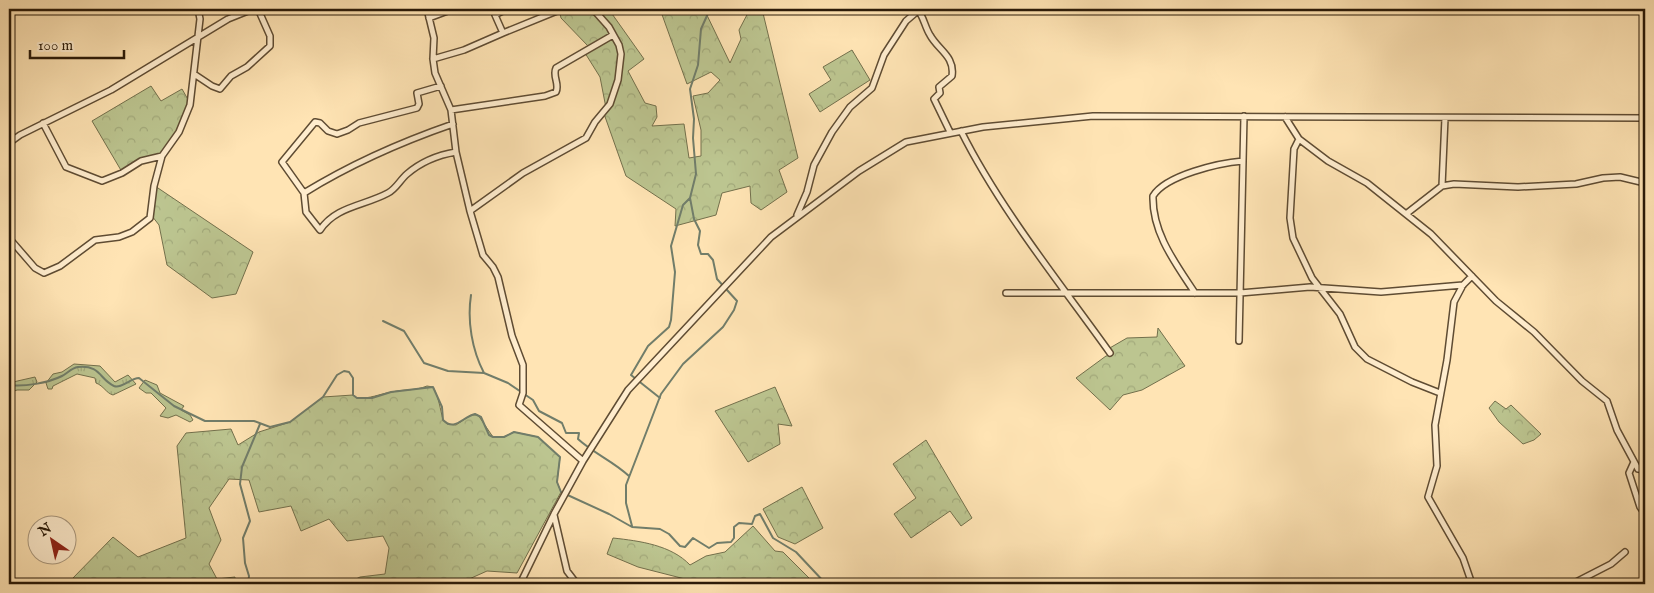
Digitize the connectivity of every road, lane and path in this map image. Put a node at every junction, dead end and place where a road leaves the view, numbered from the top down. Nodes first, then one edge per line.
1 (198, 9) edge
2 (253, 9) edge
3 (258, 9) edge
4 (427, 9) edge
5 (453, 9) edge
6 (507, 9) edge
7 (562, 9) edge
8 (593, 9) edge
9 (919, 9) edge
10 (429, 18) junction
11 (502, 33) junction
12 (613, 35) junction
13 (198, 38) junction
14 (433, 59) junction
15 (194, 74) junction
16 (441, 86) junction
17 (451, 110) junction
18 (1244, 116) junction
19 (1285, 117) junction
20 (1445, 118) junction
21 (1645, 118) edge
22 (43, 123) junction
23 (453, 124) junction
24 (962, 130) junction
25 (950, 132) junction
26 (1298, 139) junction
27 (9, 143) edge
28 (456, 152) junction
29 (162, 156) junction
30 (1243, 161) junction
31 (1645, 183) edge
32 (1442, 186) junction
33 (304, 193) junction
34 (470, 211) junction
35 (1406, 214) junction
36 (797, 216) junction
37 (9, 238) edge
38 (1472, 276) junction
39 (1464, 286) junction
40 (1318, 287) junction
41 (1006, 293) dead end
42 (1066, 293) junction
43 (1195, 293) junction
44 (1240, 293) junction
45 (1239, 341) dead end
46 (1110, 353) dead end
47 (1440, 393) junction
48 (583, 461) junction
49 (1634, 462) junction
50 (1645, 470) edge
51 (554, 514) junction
52 (1645, 514) edge
53 (1625, 552) dead end
54 (520, 584) edge
55 (577, 584) edge
56 (1472, 584) edge
57 (1572, 584) edge

1 - 13 street
2 - 13 street
3 - 15 street
4 - 10 street
5 - 10 street
6 - 11 street
7 - 11 street
8 - 12 street
9 - 25 street
9 - 36 street
10 - 14 street
11 - 14 street
12 - 17 street
12 - 34 street
13 - 15 street
13 - 22 street
14 - 16 street
15 - 29 street
16 - 17 street
16 - 33 street
17 - 23 street
18 - 19 street
18 - 24 street
18 - 30 street
19 - 20 street
19 - 26 street
20 - 21 street
20 - 32 street
22 - 27 street
22 - 29 street
23 - 28 street
23 - 33 street
24 - 25 street
24 - 42 street
25 - 36 street
26 - 35 street
26 - 40 street
28 - 33 street
28 - 34 street
29 - 37 street
30 - 43 street
30 - 44 street
31 - 32 street
32 - 35 street
34 - 48 street
35 - 38 street
36 - 48 street
38 - 39 street
38 - 49 street
39 - 40 street
39 - 47 street
40 - 44 street
40 - 47 street
41 - 42 street
42 - 43 street
42 - 46 street
43 - 44 street
44 - 45 street
47 - 56 street
48 - 51 street
49 - 50 street
49 - 52 street
51 - 54 street
51 - 55 street
53 - 57 street

